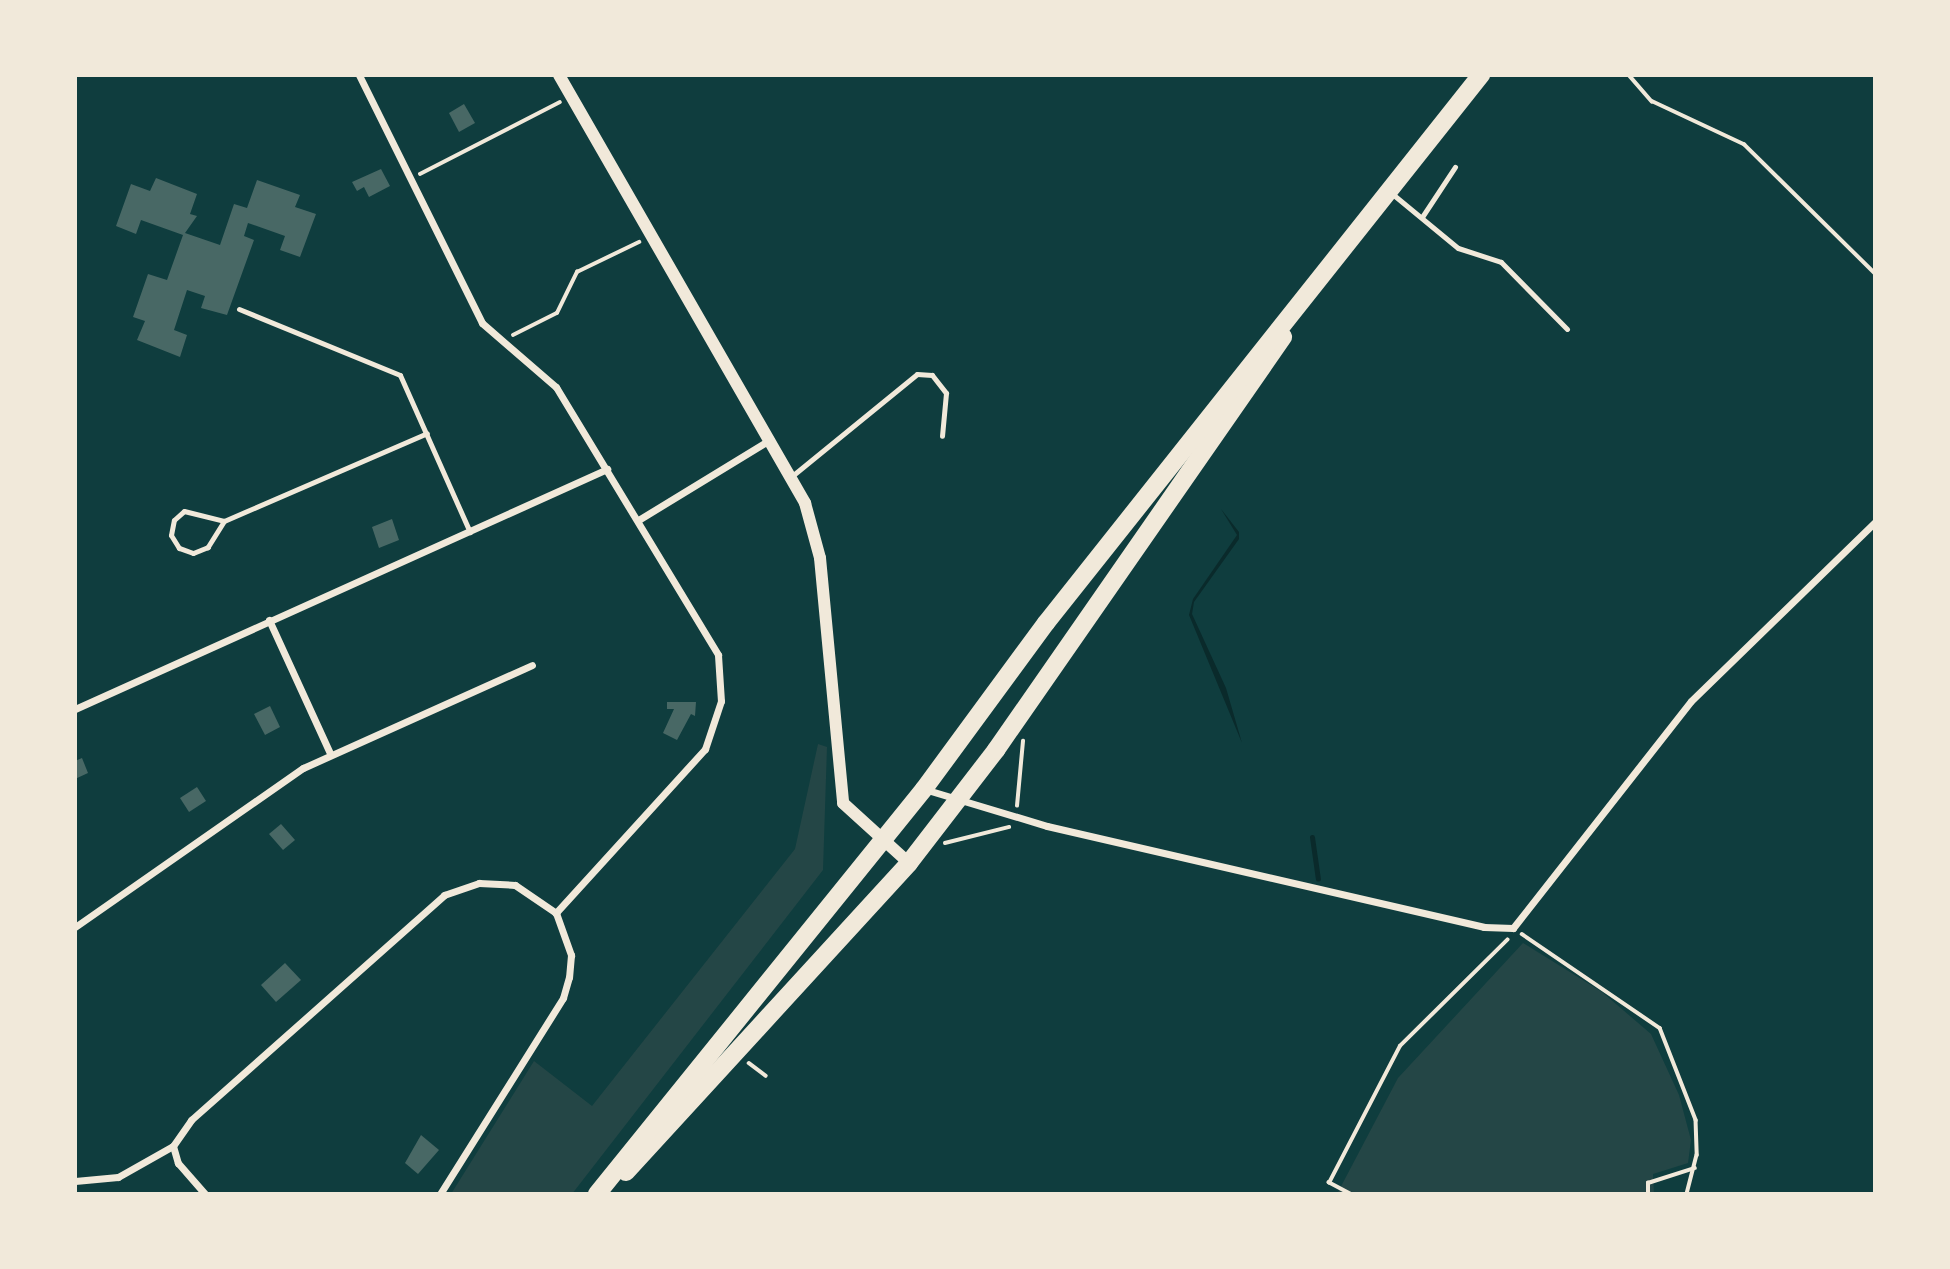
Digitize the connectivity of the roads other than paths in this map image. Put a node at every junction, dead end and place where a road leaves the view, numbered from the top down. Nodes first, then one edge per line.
1 (359, 75) edge
2 (559, 75) edge
3 (1481, 75) edge
4 (1455, 167) dead end
5 (1388, 190) junction
6 (1422, 217) junction
7 (1348, 242) junction
8 (239, 309) dead end
9 (1567, 329) dead end
10 (427, 433) junction
11 (942, 436) dead end
12 (771, 438) junction
13 (607, 469) junction
14 (792, 476) junction
15 (640, 519) junction
16 (224, 521) junction
17 (1875, 523) edge
18 (470, 532) junction
19 (269, 620) junction
20 (532, 665) dead end
21 (75, 709) edge
22 (330, 753) junction
23 (924, 789) junction
24 (962, 795) junction
25 (880, 842) junction
26 (909, 863) junction
27 (556, 913) junction
28 (75, 928) edge
29 (173, 1146) junction
30 (75, 1181) edge
31 (205, 1194) edge
32 (440, 1194) edge
33 (597, 1194) edge
34 (605, 1194) edge

1 - 13 street
2 - 12 street
3 - 5 highway
4 - 6 lane
5 - 6 lane
5 - 7 highway
6 - 9 lane
7 - 23 highway
7 - 24 highway
8 - 10 lane
10 - 16 lane
10 - 18 lane
11 - 14 lane
12 - 14 street
12 - 15 street
13 - 15 street
13 - 18 street
14 - 25 street
15 - 27 street
16 - 16 lane
17 - 24 street
18 - 19 street
19 - 21 street
19 - 22 street
20 - 22 street
22 - 28 street
23 - 24 street
23 - 25 highway
24 - 26 highway
25 - 26 street
25 - 33 highway
26 - 34 highway
27 - 29 street
27 - 32 street
29 - 30 street
29 - 31 street

